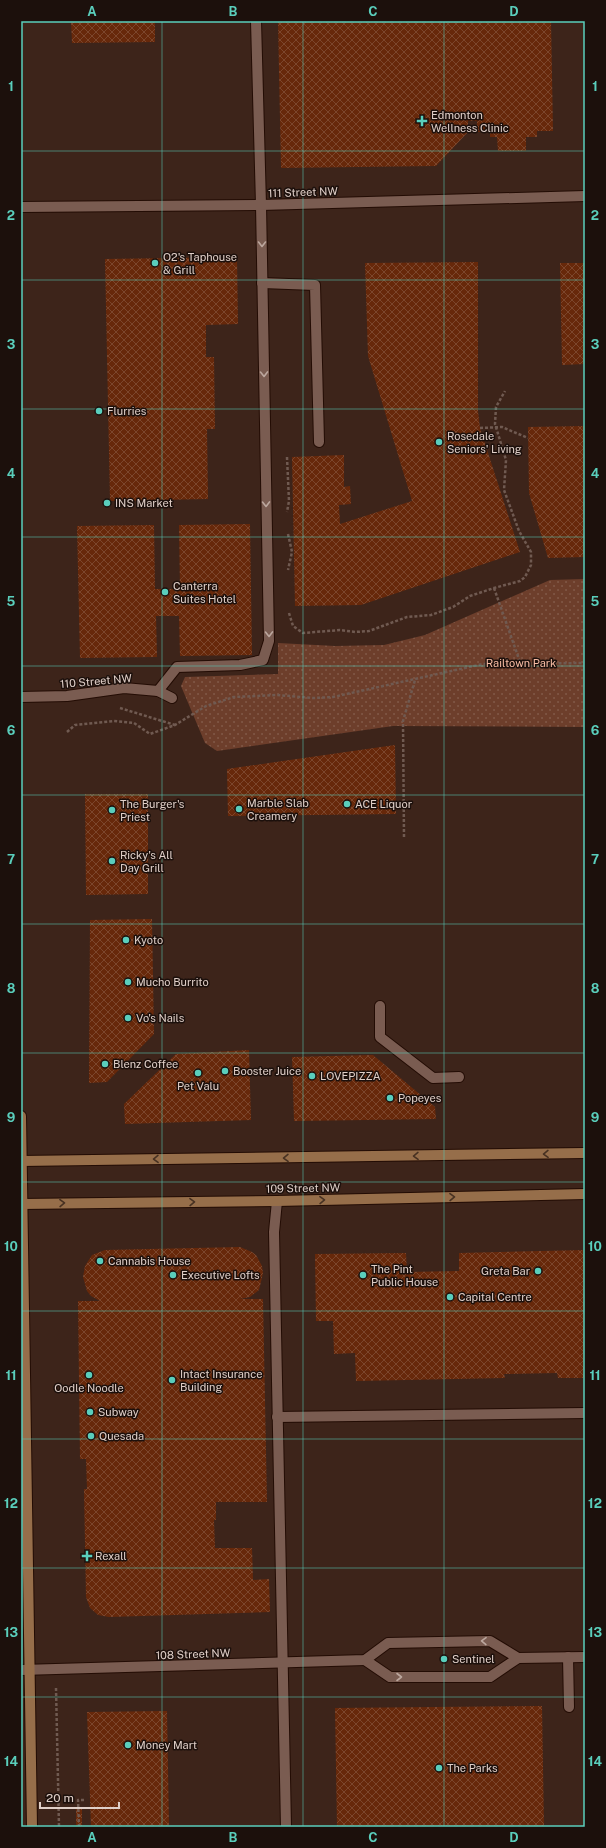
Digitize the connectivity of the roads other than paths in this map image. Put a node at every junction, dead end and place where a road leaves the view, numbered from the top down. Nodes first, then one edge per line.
1 (256, 21) edge
2 (585, 196) edge
3 (261, 205) junction
4 (21, 207) edge
5 (262, 284) junction
6 (318, 442) dead end
7 (158, 691) junction
8 (21, 697) edge
9 (172, 698) dead end
10 (380, 1006) dead end
11 (459, 1078) dead end
12 (21, 1116) edge
13 (585, 1153) edge
14 (21, 1161) edge
15 (585, 1194) edge
16 (277, 1201) junction
17 (22, 1204) edge
18 (585, 1413) edge
19 (277, 1417) junction
20 (568, 1657) junction
21 (585, 1657) edge
22 (518, 1658) junction
23 (365, 1660) junction
24 (284, 1664) junction
25 (25, 1670) edge
26 (569, 1707) dead end
27 (32, 1827) edge
28 (286, 1827) edge

1 - 3 street
2 - 3 street, 111 Street NW
3 - 4 street, 111 Street NW
3 -> 5 street
5 - 6 street
5 -> 7 street
7 - 8 street, 110 Street NW
7 - 9 street, 110 Street NW
10 - 11 street
12 - 14 main road
13 -> 14 main road
14 - 17 main road
16 -> 15 main road, 109 Street NW
17 -> 16 main road, 109 Street NW
16 - 19 street
17 - 25 main road
18 - 19 street
19 - 24 street
20 - 21 street
20 - 22 street
20 - 26 street
22 -> 23 street
23 -> 22 street
23 - 24 street, 108 Street NW
24 - 25 street, 108 Street NW
24 - 28 street
25 - 27 main road

